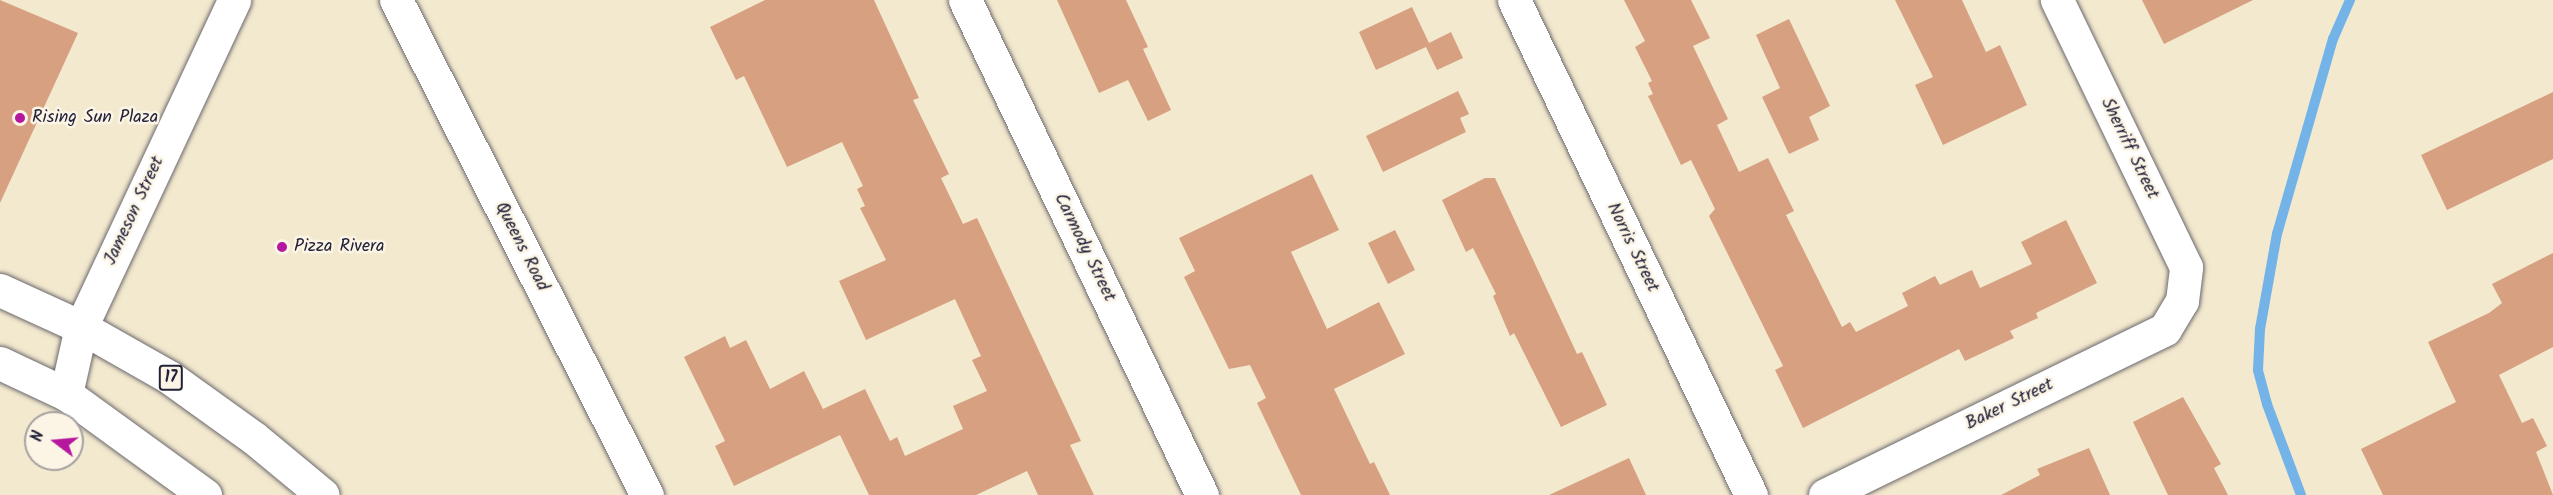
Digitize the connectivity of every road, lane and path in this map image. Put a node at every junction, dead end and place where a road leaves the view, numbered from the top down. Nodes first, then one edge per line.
1 (234, 0) edge
2 (396, 0) edge
3 (965, 0) edge
4 (1514, 0) edge
5 (2057, 0) edge
6 (0, 290) edge
7 (2182, 301) joint
8 (81, 327) junction
9 (0, 363) edge
10 (66, 394) junction
11 (643, 490) edge
12 (205, 495) edge
13 (323, 495) edge
14 (1202, 495) edge
15 (1752, 495) edge
16 (1826, 495) edge

1 - 8 street, Jameson Street
2 - 11 street, Queens Road
3 - 14 street, Carmody Street
4 - 15 street, Norris Street
5 - 7 street, Sherriff Street
6 - 8 street, 17
7 - 16 street, Baker Street
8 - 10 street, Jameson Street
8 - 13 street, 17
9 - 10 street
10 - 12 street

